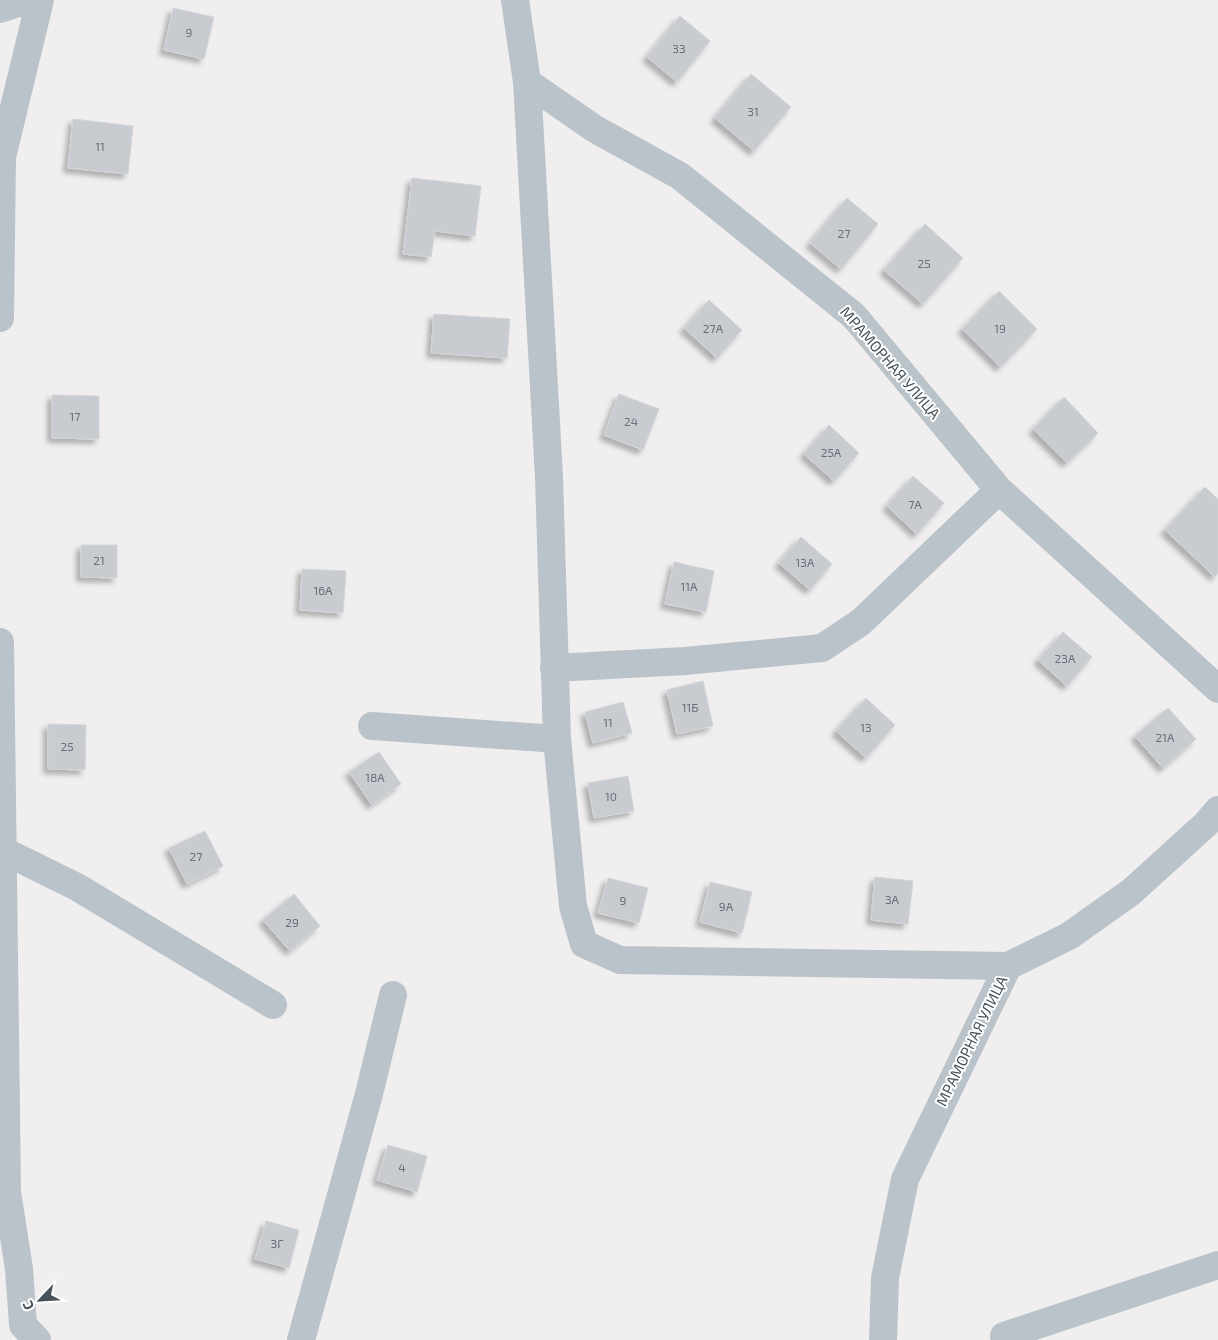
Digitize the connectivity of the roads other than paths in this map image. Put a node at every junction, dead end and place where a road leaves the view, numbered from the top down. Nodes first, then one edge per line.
1 (28, 0) edge
2 (40, 0) edge
3 (515, 0) edge
4 (0, 9) edge
5 (526, 82) junction
6 (1, 158) edge
7 (0, 318) edge
8 (1000, 490) junction
9 (0, 642) edge
10 (554, 668) junction
11 (1218, 688) edge
12 (372, 726) dead end
13 (556, 739) junction
14 (1218, 810) edge
15 (2, 850) junction
16 (1008, 966) junction
17 (393, 995) dead end
18 (273, 1005) dead end
19 (1218, 1266) edge
20 (24, 1335) edge
21 (1000, 1339) edge
22 (301, 1340) edge
23 (883, 1340) edge

1 - 4 street
2 - 6 street
3 - 5 street
5 - 8 street, МРАМОРНАЯ УЛИЦА
5 - 10 street
6 - 7 street
8 - 10 street
8 - 11 street, МРАМОРНАЯ УЛИЦА
9 - 15 street
10 - 13 street
12 - 13 street
13 - 16 street
14 - 16 street, МРАМОРНАЯ УЛИЦА
15 - 18 street
15 - 20 street
16 - 23 street, МРАМОРНАЯ УЛИЦА
17 - 22 street
19 - 21 street

